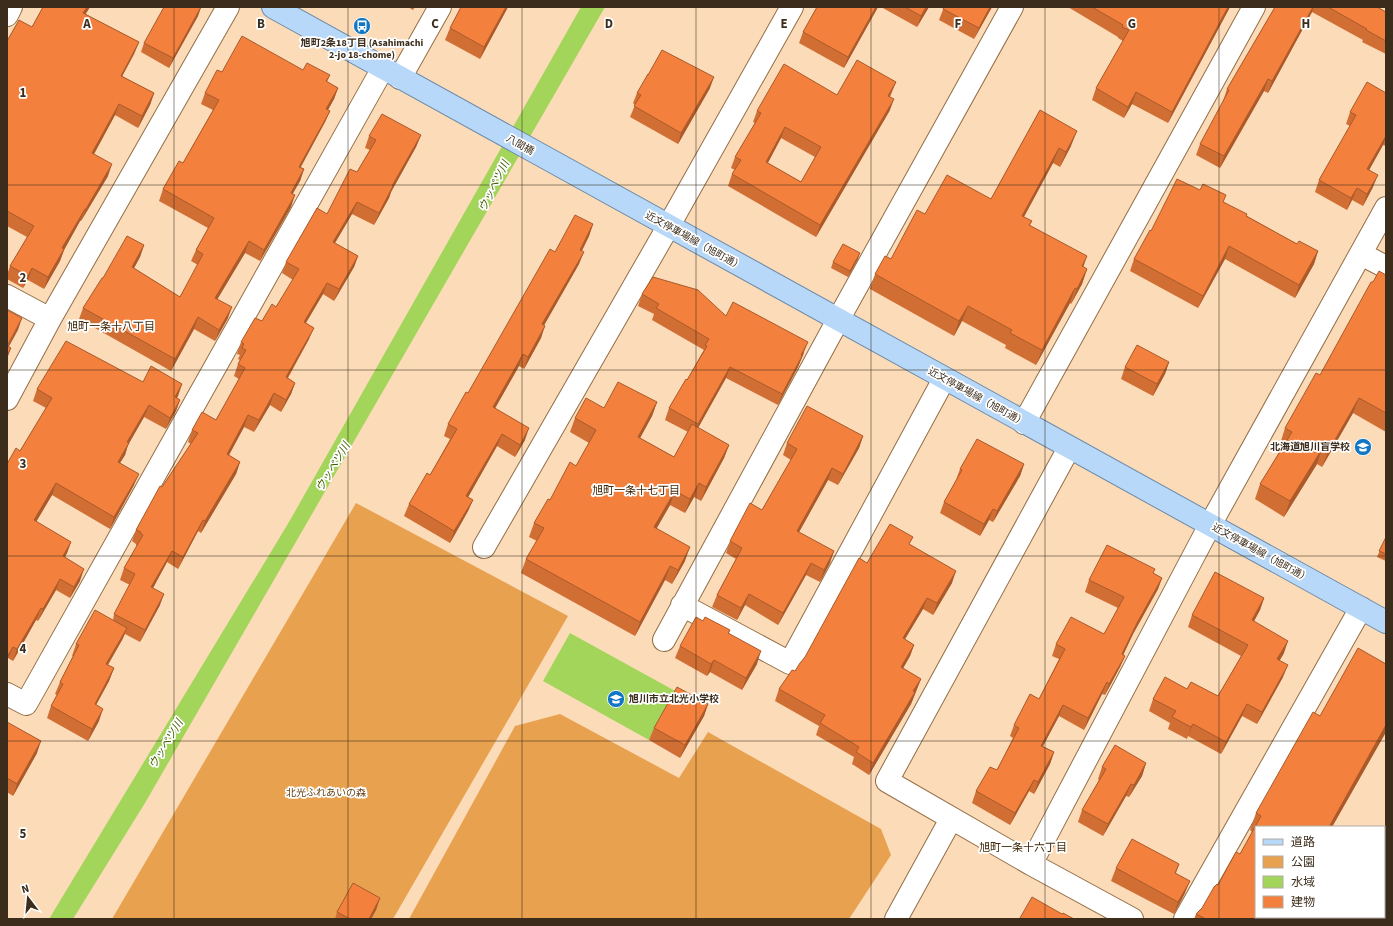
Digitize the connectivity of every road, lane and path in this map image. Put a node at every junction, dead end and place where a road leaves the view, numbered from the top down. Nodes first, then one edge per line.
1 (12, 7) edge
2 (228, 7) edge
3 (440, 7) edge
4 (792, 7) edge
5 (1012, 7) edge
6 (1254, 7) edge
7 (278, 8) edge
8 (7, 15) edge
9 (391, 73) junction
10 (569, 172) joint
11 (1386, 208) edge
12 (668, 227) junction
13 (1361, 254) junction
14 (1386, 267) edge
15 (7, 296) edge
16 (50, 319) junction
17 (838, 320) junction
18 (944, 379) junction
19 (7, 399) edge
20 (1024, 423) junction
21 (1069, 448) junction
22 (1210, 525) junction
23 (484, 547) dead end
24 (682, 606) junction
25 (1361, 608) junction
26 (1386, 622) edge
27 (664, 640) dead end
28 (7, 694) edge
29 (952, 818) junction
30 (1031, 864) junction
31 (896, 919) edge
32 (1132, 919) edge
33 (1185, 919) edge

1 - 8 street
2 - 16 street
3 - 9 street
4 - 12 street
5 - 17 street
6 - 20 street
7 - 9 main road
9 - 10 main road, 八間橋
9 - 28 street
10 - 12 main road, 近文停車場線（旭町通）
11 - 13 street
12 - 17 main road, 近文停車場線（旭町通）
12 - 23 street
13 - 14 street
13 - 22 street
15 - 16 street
16 - 19 street
17 - 18 main road, 近文停車場線（旭町通）
17 - 24 street
18 - 20 main road, 近文停車場線（旭町通）
18 - 24 street
20 - 21 main road, 近文停車場線（旭町通）
21 - 22 main road, 近文停車場線（旭町通）
21 - 29 street
22 - 25 main road, 近文停車場線（旭町通）
22 - 30 street
24 - 27 street
25 - 26 main road, 近文停車場線（旭町通）
25 - 33 street
29 - 30 street
29 - 31 street
30 - 32 street

